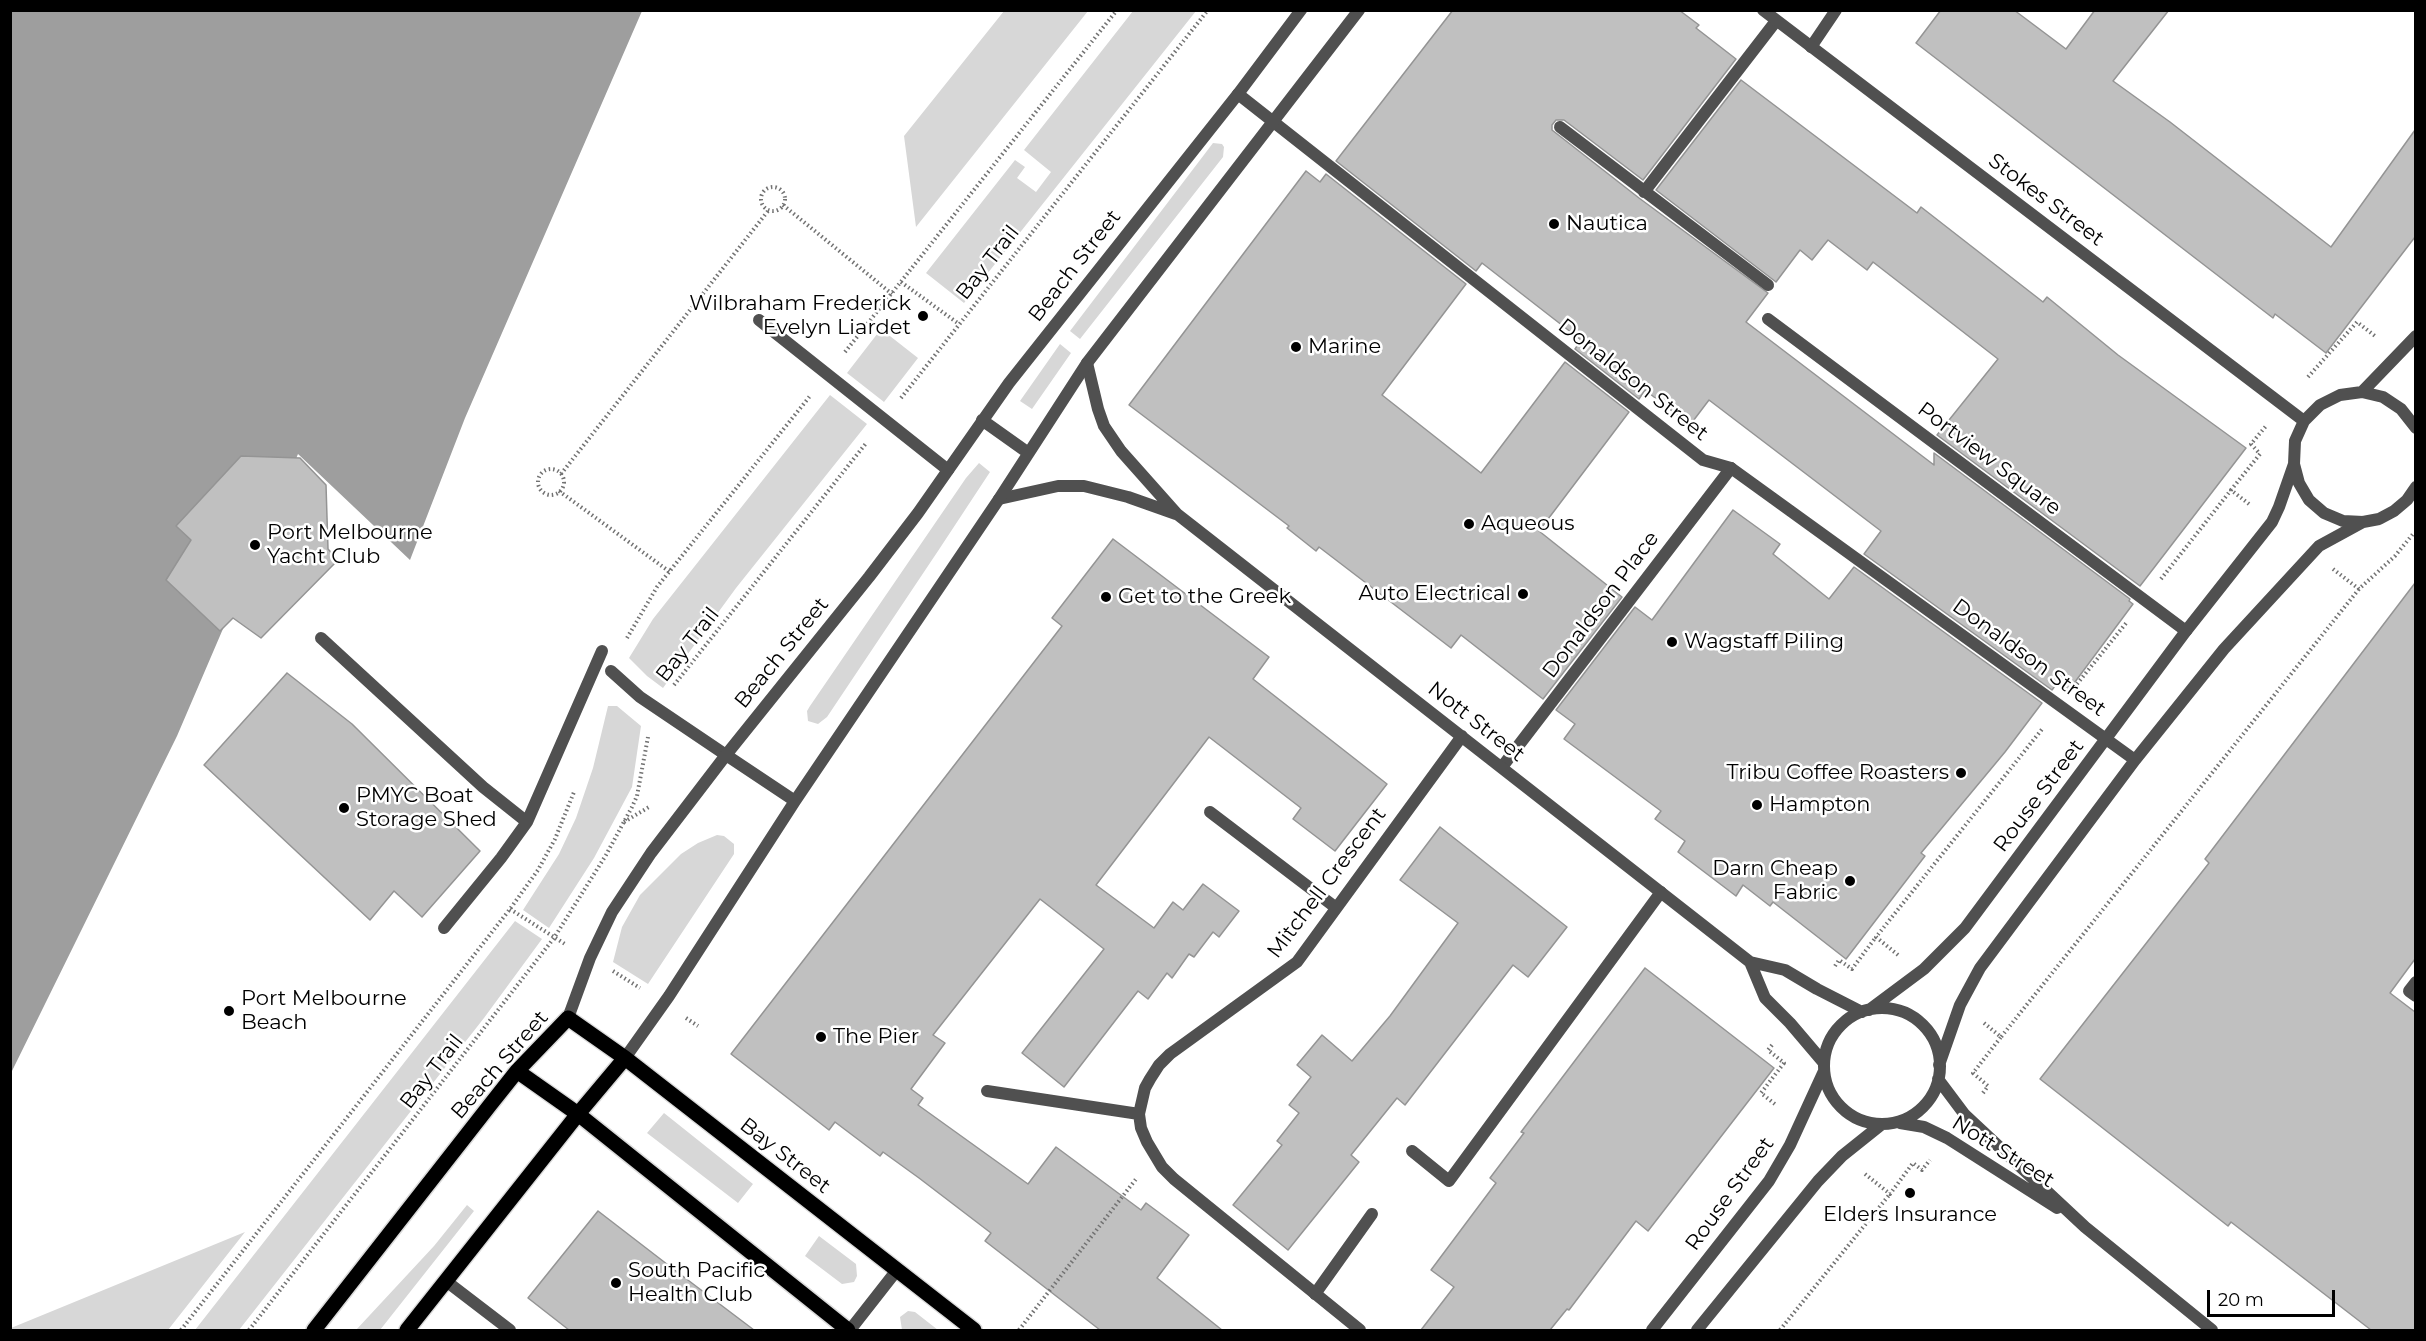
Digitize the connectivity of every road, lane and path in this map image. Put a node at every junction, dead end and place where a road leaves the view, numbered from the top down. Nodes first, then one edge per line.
1 (1118, 10) edge
2 (1208, 10) edge
3 (1301, 10) edge
4 (1359, 10) edge
5 (1763, 10) edge
6 (1836, 10) edge
7 (1776, 21) junction
8 (1811, 47) junction
9 (1238, 94) junction
10 (1275, 122) junction
11 (1560, 127) dead end
12 (1644, 192) junction
13 (783, 205) junction
14 (768, 211) junction
15 (901, 282) junction
16 (1768, 285) dead end
17 (892, 294) junction
18 (1768, 319) dead end
19 (759, 320) dead end
20 (959, 324) junction
21 (2415, 336) edge
22 (1087, 363) junction
23 (826, 375) junction
24 (2362, 392) junction
25 (982, 420) junction
26 (884, 421) junction
27 (2304, 421) junction
28 (2415, 428) edge
29 (1027, 452) junction
30 (2294, 464) junction
31 (1731, 468) junction
32 (948, 470) junction
33 (561, 474) junction
34 (2415, 487) edge
35 (559, 491) junction
36 (999, 499) junction
37 (2411, 504) edge
38 (1177, 514) junction
39 (2363, 522) junction
40 (670, 572) junction
41 (2186, 631) junction
42 (321, 638) dead end
43 (602, 651) dead end
44 (611, 671) joint
45 (658, 710) junction
46 (1462, 736) junction
47 (2106, 738) junction
48 (726, 755) junction
49 (2135, 760) junction
50 (1502, 767) junction
51 (576, 786) dead end
52 (795, 801) junction
53 (1210, 812) dead end
54 (526, 822) junction
55 (1661, 892) junction
56 (1335, 907) junction
57 (510, 909) junction
58 (444, 928) dead end
59 (1876, 937) dead end
60 (554, 938) junction
61 (1750, 962) junction
62 (2415, 982) edge
63 (1816, 989) junction
64 (2415, 996) edge
65 (1865, 1011) junction
66 (568, 1018) junction
67 (1790, 1023) junction
68 (2001, 1037) dead end
69 (626, 1058) junction
70 (1939, 1065) junction
71 (1824, 1066) junction
72 (517, 1071) junction
73 (1938, 1079) junction
74 (987, 1091) dead end
75 (578, 1114) junction
76 (1139, 1114) junction
77 (1965, 1115) junction
78 (1895, 1122) junction
79 (1801, 1124) junction
80 (1882, 1124) junction
81 (1947, 1138) junction
82 (1412, 1151) dead end
83 (1155, 1155) junction
84 (1842, 1156) junction
85 (1890, 1194) junction
86 (1372, 1214) dead end
87 (2085, 1227) junction
88 (897, 1270) junction
89 (446, 1281) junction
90 (1316, 1294) junction
91 (181, 1330) edge
92 (249, 1330) edge
93 (314, 1330) edge
94 (407, 1330) edge
95 (510, 1330) edge
96 (849, 1330) edge
97 (974, 1330) edge
98 (1019, 1330) edge
99 (1360, 1330) edge
100 (1652, 1330) edge
101 (1697, 1330) edge
102 (1780, 1330) edge
103 (2212, 1330) edge

1 - 15 path
2 - 20 path, Bay Trail
3 - 9 street, Beach Street
4 - 10 street
5 - 7 street, Stokes Street
6 - 8 street
7 - 8 street, Stokes Street
7 - 12 street
8 - 27 street, Stokes Street
9 - 10 street, Donaldson Street
9 - 25 street, Beach Street
10 - 22 street
10 - 31 street, Donaldson Street
11 - 12 street
12 - 16 street
13 - 14 path
13 - 14 path
13 - 17 path
14 - 33 path
15 - 17 path
15 - 20 path
17 - 23 path
18 - 41 street, Portview Square
19 - 23 street
20 - 26 path, Bay Trail
21 - 24 street
22 - 29 street
22 - 38 street, Nott Street
23 - 26 street
23 - 40 path
24 - 27 street
24 - 28 street
25 - 29 street
25 - 32 street, Beach Street
26 - 32 street
26 - 45 path, Bay Trail
27 - 30 street, Rouse Street
29 - 36 street
30 - 39 street
30 - 41 street, Rouse Street
31 - 47 street, Donaldson Street
31 - 50 street, Donaldson Place
32 - 48 street, Beach Street
33 - 35 path
33 - 35 path
34 - 37 street
35 - 40 path
36 - 38 street, Nott Street
36 - 52 street
37 - 39 street
38 - 46 street, Nott Street
39 - 49 street
40 - 44 path
41 - 47 street, Rouse Street
42 - 54 street
43 - 54 street
44 - 45 street
45 - 48 street
45 - 60 path, Bay Trail
46 - 50 street, Nott Street
46 - 56 street, Mitchell Crescent
47 - 49 street, Donaldson Street
47 - 65 street, Rouse Street
48 - 52 street
48 - 66 street, Beach Street
49 - 70 street
50 - 55 street, Nott Street
51 - 57 path
52 - 69 street
53 - 56 street
54 - 58 street
55 - 61 street, Nott Street
55 - 82 street
56 - 76 street, Mitchell Crescent
57 - 60 path
57 - 91 path
59 - 63 path
60 - 92 path, Bay Trail
61 - 63 street, Nott Street
61 - 67 street, Nott Street
62 - 64 street
63 - 65 street, Nott Street
65 - 70 street
65 - 71 street
66 - 69 main road, Bay Street
66 - 72 main road, Beach Street
67 - 71 street, Nott Street
67 - 79 path
68 - 77 path
69 - 75 main road
69 - 88 main road, Bay Street
70 - 73 street
71 - 79 street, Rouse Street
71 - 80 street
72 - 75 main road
72 - 93 main road, Beach Street
73 - 77 street, Nott Street
73 - 78 street
74 - 76 street
75 - 89 main road
75 - 96 main road
76 - 83 street
77 - 87 street, Nott Street
78 - 80 street
78 - 81 street, Nott Street
79 - 100 street, Rouse Street
80 - 84 street
81 - 85 path
81 - 87 street, Nott Street
83 - 90 street
83 - 98 path
84 - 85 path
84 - 101 street
85 - 102 path
86 - 90 street
87 - 103 street, Nott Street
88 - 96 street
88 - 97 main road, Bay Street
89 - 94 main road
89 - 95 street
90 - 99 street

